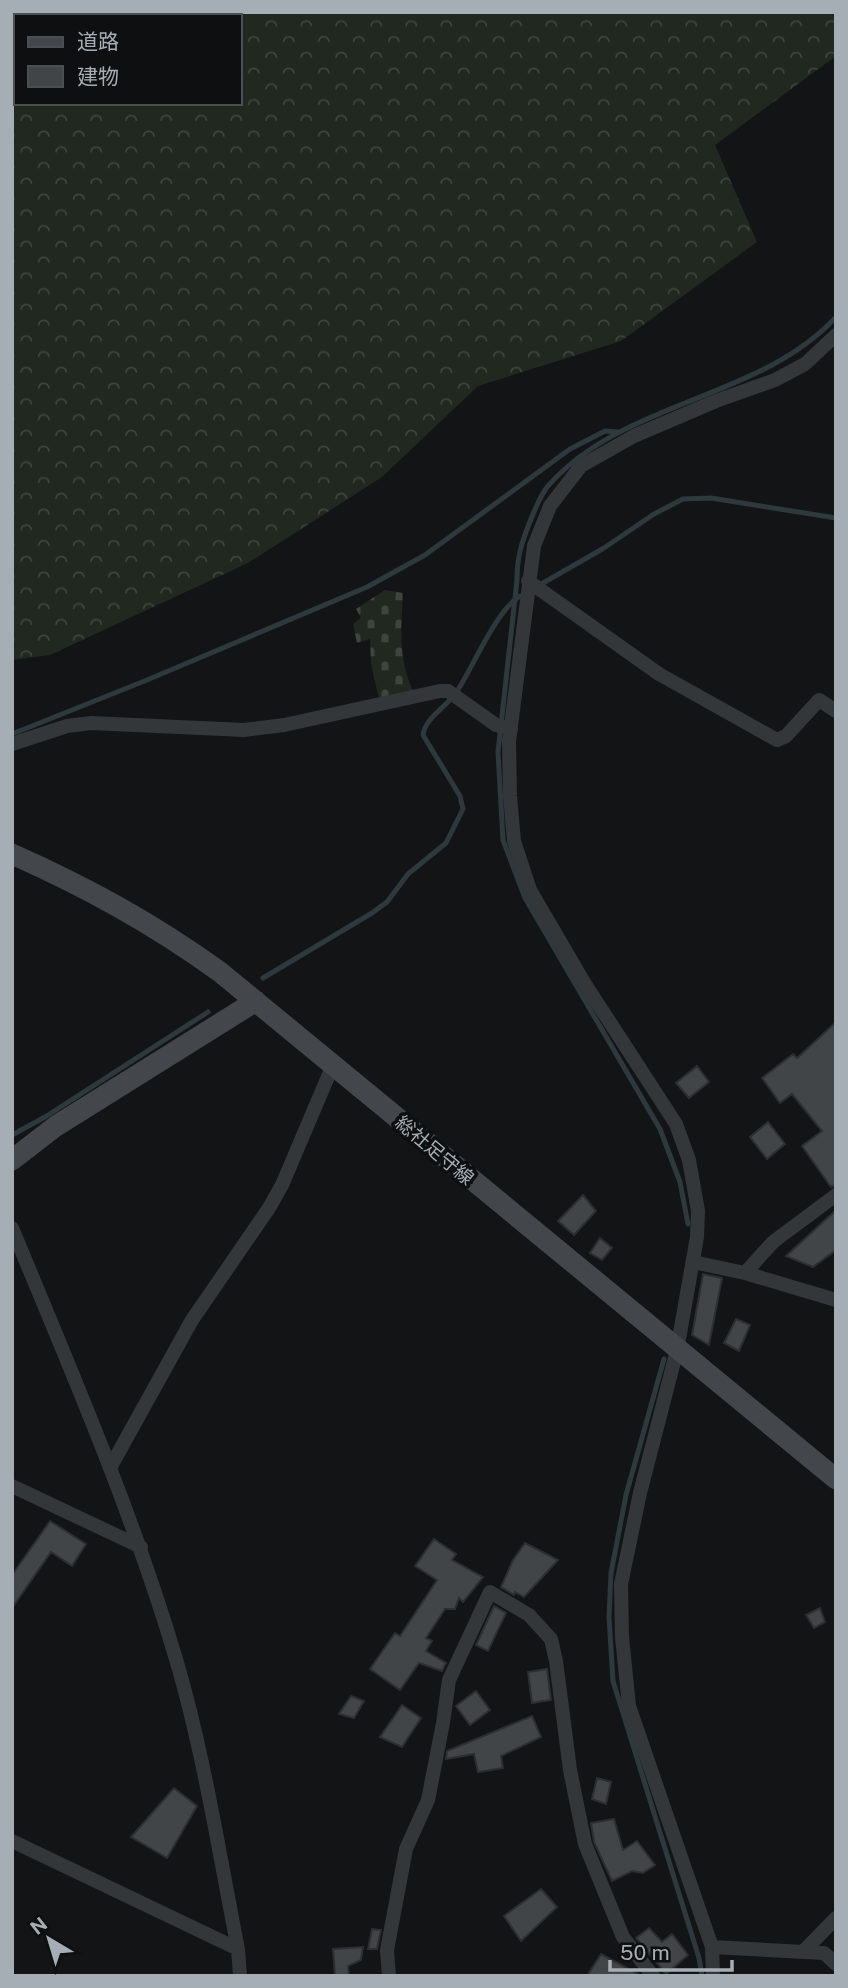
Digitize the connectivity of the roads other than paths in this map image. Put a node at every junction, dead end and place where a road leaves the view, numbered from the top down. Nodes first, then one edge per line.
1 (836, 335) edge
2 (528, 581) junction
3 (836, 711) edge
4 (504, 727) junction
5 (12, 744) edge
6 (12, 855) edge
7 (257, 1001) junction
8 (333, 1065) junction
9 (12, 1160) edge
10 (836, 1195) edge
11 (12, 1228) edge
12 (693, 1262) junction
13 (745, 1273) junction
14 (836, 1300) edge
15 (677, 1350) junction
16 (111, 1466) junction
17 (836, 1479) edge
18 (12, 1486) edge
19 (141, 1547) junction
20 (12, 1841) edge
21 (836, 1918) edge
22 (712, 1947) junction
23 (238, 1950) junction
24 (803, 1952) junction
25 (836, 1964) edge
26 (240, 1976) edge
27 (389, 1976) edge
28 (653, 1976) edge
29 (713, 1976) edge

1 - 2 street
2 - 3 street
2 - 4 street
4 - 5 street
4 - 12 street
6 - 7 main road, 総社足守線
7 - 8 main road, 総社足守線
7 - 9 main road
8 - 15 main road, 総社足守線
8 - 16 street
10 - 13 street
11 - 16 street
12 - 13 street
12 - 15 street
13 - 14 street
15 - 17 main road, 総社足守線
15 - 22 street
16 - 19 street
18 - 19 street
19 - 23 street
20 - 23 street
21 - 24 street
22 - 24 street
22 - 29 street
23 - 26 street
24 - 25 street
27 - 28 street

